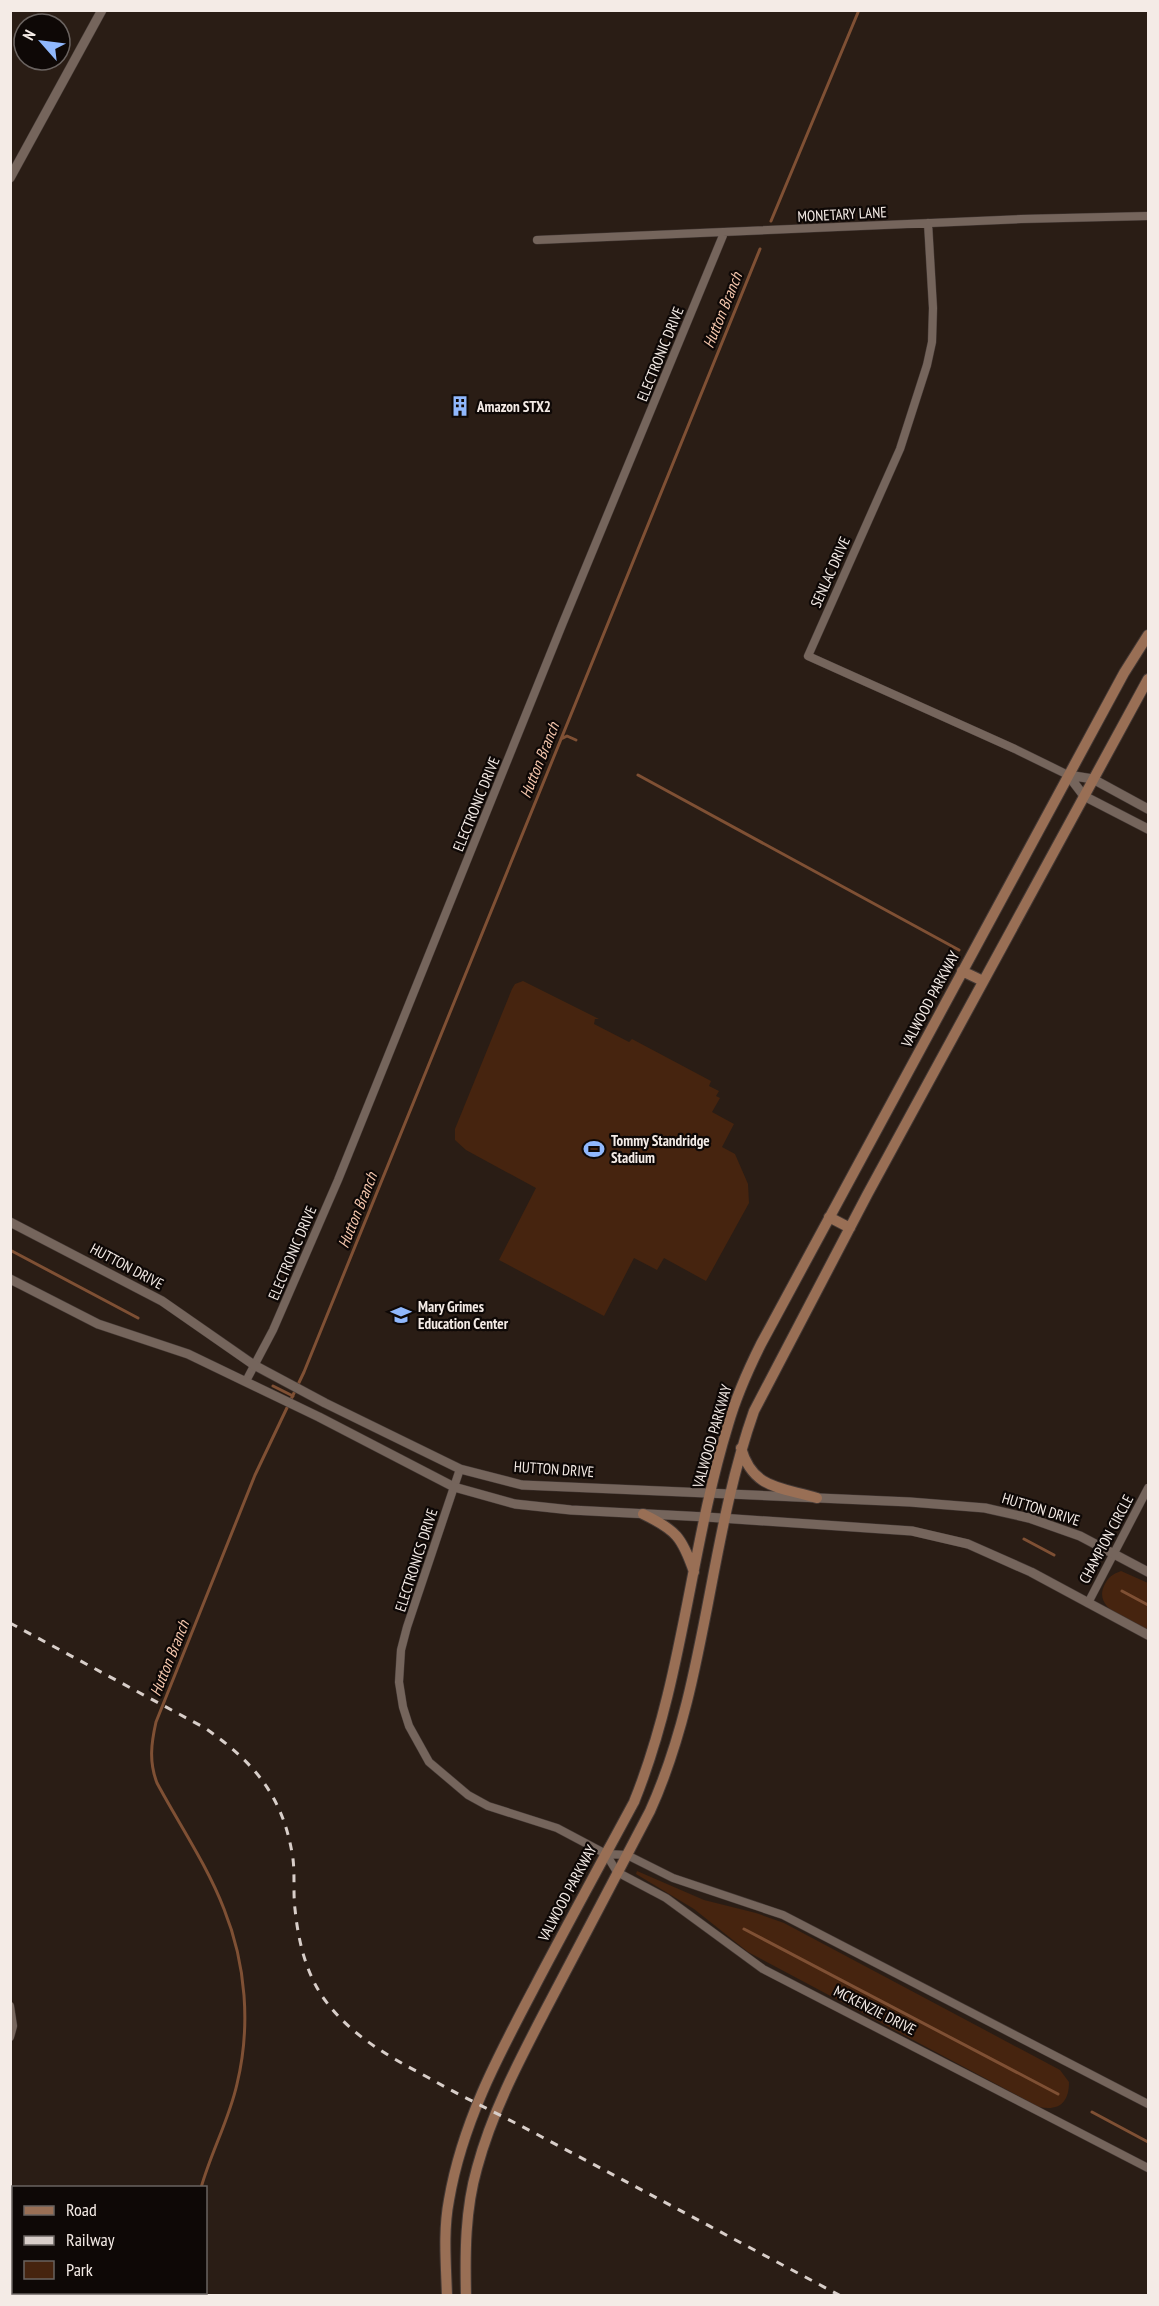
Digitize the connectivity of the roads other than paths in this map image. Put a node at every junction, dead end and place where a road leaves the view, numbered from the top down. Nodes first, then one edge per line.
1 (102, 10) edge
2 (10, 178) edge
3 (1149, 216) edge
4 (928, 223) junction
5 (724, 233) junction
6 (537, 240) dead end
7 (1149, 635) edge
8 (1149, 679) edge
9 (1068, 775) junction
10 (1093, 779) junction
11 (1084, 796) junction
12 (1149, 809) edge
13 (1149, 829) edge
14 (962, 971) junction
15 (982, 981) junction
16 (829, 1217) junction
17 (10, 1222) edge
18 (850, 1228) junction
19 (10, 1279) edge
20 (254, 1365) junction
21 (246, 1381) junction
22 (741, 1448) junction
23 (460, 1469) junction
24 (454, 1487) junction
25 (1149, 1488) edge
26 (710, 1492) junction
27 (729, 1493) junction
28 (817, 1498) junction
29 (643, 1514) junction
30 (706, 1517) junction
31 (723, 1518) junction
32 (1114, 1554) junction
33 (1149, 1572) edge
34 (694, 1573) junction
35 (1088, 1603) junction
36 (1149, 1635) edge
37 (400, 1659) joint
38 (606, 1854) junction
39 (627, 1855) junction
40 (618, 1872) junction
41 (10, 2006) edge
42 (10, 2037) edge
43 (1149, 2104) edge
44 (1149, 2168) edge
45 (446, 2252) junction
46 (465, 2253) junction
47 (447, 2295) edge
48 (466, 2295) edge

1 - 2 street
3 - 4 street, MONETARY LANE
4 - 5 street, MONETARY LANE
4 - 9 street, SENLAC DRIVE
5 - 6 street, MONETARY LANE
5 - 20 street, ELECTRONIC DRIVE
7 - 9 main road, VALWOOD PARKWAY
8 - 10 main road, VALWOOD PARKWAY
9 - 10 street, SENLAC DRIVE
9 - 11 street, SENLAC DRIVE
9 - 14 main road, VALWOOD PARKWAY
10 - 11 main road, VALWOOD PARKWAY
10 - 12 street, SENLAC DRIVE
11 - 13 street, SENLAC DRIVE
11 - 15 main road, VALWOOD PARKWAY
14 - 15 main road
14 - 16 main road, VALWOOD PARKWAY
15 - 18 main road, VALWOOD PARKWAY
16 - 18 main road
16 - 26 main road, VALWOOD PARKWAY
17 - 20 street, HUTTON DRIVE
18 - 22 main road, VALWOOD PARKWAY
19 - 21 street
20 - 21 street, ELECTRONIC DRIVE
20 - 23 street, HUTTON DRIVE
21 - 24 street
22 - 27 main road, VALWOOD PARKWAY
22 - 28 main road
23 - 24 street, ELECTRONICS DRIVE
23 - 26 street, HUTTON DRIVE
24 - 29 street
24 - 37 street, ELECTRONICS DRIVE
25 - 32 street, CHAMPION CIRCLE
26 - 27 street, HUTTON DRIVE
26 - 30 main road, VALWOOD PARKWAY
27 - 28 street, HUTTON DRIVE
27 - 31 main road, VALWOOD PARKWAY
28 - 32 street, HUTTON DRIVE
29 - 30 street
29 - 34 main road
30 - 31 street
30 - 34 main road, VALWOOD PARKWAY
31 - 35 street
31 - 39 main road, VALWOOD PARKWAY
32 - 33 street, HUTTON DRIVE
32 - 35 street, CHAMPION CIRCLE
34 - 38 main road, VALWOOD PARKWAY
35 - 36 street
37 - 38 street, MCKENZIE DRIVE
38 - 39 street, MCKENZIE DRIVE
38 - 40 street, MCKENZIE DRIVE
38 - 45 main road, VALWOOD PARKWAY
39 - 40 main road, VALWOOD PARKWAY
39 - 43 street, MCKENZIE DRIVE
40 - 44 street, MCKENZIE DRIVE
40 - 46 main road, VALWOOD PARKWAY
41 - 42 street
45 - 46 main road
45 - 47 main road, VALWOOD PARKWAY
46 - 48 main road, VALWOOD PARKWAY

